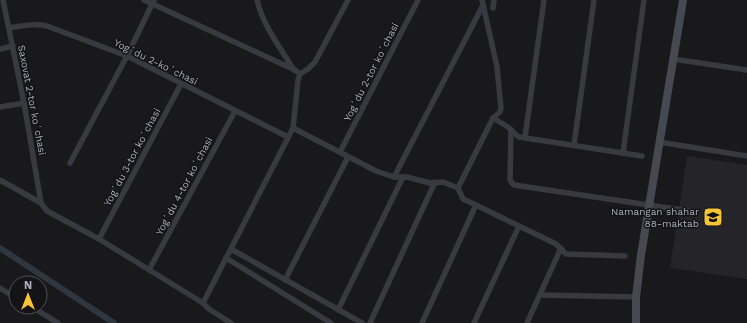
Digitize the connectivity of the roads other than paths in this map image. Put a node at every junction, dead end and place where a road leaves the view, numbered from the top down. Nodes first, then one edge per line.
1 (4, 0) edge
2 (144, 0) edge
3 (257, 0) edge
4 (348, 0) edge
5 (418, 0) edge
6 (482, 0) edge
7 (494, 0) edge
8 (544, 0) edge
9 (594, 0) edge
10 (644, 0) edge
11 (683, 0) edge
12 (153, 2) edge
13 (482, 7) junction
14 (493, 8) dead end
15 (9, 28) junction
16 (13, 46) junction
17 (0, 49) edge
18 (127, 56) junction
19 (673, 59) junction
20 (747, 70) edge
21 (297, 72) junction
22 (181, 84) junction
23 (24, 103) junction
24 (0, 107) edge
25 (235, 111) junction
26 (493, 118) junction
27 (293, 128) junction
28 (511, 130) junction
29 (288, 137) junction
30 (525, 138) junction
31 (660, 142) junction
32 (574, 145) junction
33 (340, 152) junction
34 (623, 153) junction
35 (642, 156) dead end
36 (747, 156) edge
37 (348, 157) junction
38 (70, 163) dead end
39 (394, 177) junction
40 (403, 177) junction
41 (0, 180) edge
42 (435, 182) junction
43 (458, 188) junction
44 (41, 203) junction
45 (476, 205) junction
46 (649, 205) junction
47 (689, 211) dead end
48 (519, 226) junction
49 (99, 239) junction
50 (561, 248) junction
51 (231, 249) junction
52 (625, 256) dead end
53 (226, 258) junction
54 (149, 270) junction
55 (285, 280) junction
56 (540, 295) junction
57 (636, 297) junction
58 (203, 303) junction
59 (338, 310) junction
60 (45, 315) edge
61 (58, 323) edge
62 (231, 323) edge
63 (331, 323) edge
64 (362, 323) edge
65 (370, 323) edge
66 (422, 323) edge
67 (474, 323) edge
68 (527, 323) edge
69 (636, 323) edge

1 - 15 street, Saxovat 2-tor koʻchasi
2 - 12 street
3 - 21 street
4 - 21 street
5 - 33 street, Yogʻdu 2-tor koʻchasi
6 - 13 street
7 - 14 street
8 - 30 street
9 - 32 street
10 - 34 street
11 - 19 street
12 - 18 street
12 - 21 street
13 - 26 street
13 - 39 street
15 - 16 street, Saxovat 2-tor koʻchasi
15 - 18 street, Yogʻdu 2-koʻchasi
16 - 17 street
16 - 23 street, Saxovat 2-tor koʻchasi
18 - 22 street, Yogʻdu 2-koʻchasi
18 - 38 street
19 - 20 street
19 - 31 street
21 - 27 street
22 - 25 street, Yogʻdu 2-koʻchasi
22 - 49 street, Yogʻdu 3-tor koʻchasi
23 - 24 street
23 - 44 street, Saxovat 2-tor koʻchasi
25 - 29 street, Yogʻdu 2-koʻchasi
25 - 54 street, Yogʻdu 4-tor koʻchasi
26 - 28 street
26 - 43 street
27 - 29 street
27 - 33 street
28 - 30 street
28 - 46 street
29 - 51 street
30 - 32 street
31 - 36 street
31 - 46 street
32 - 34 street
33 - 37 street
34 - 35 street
37 - 39 street
37 - 55 street
39 - 40 street
40 - 42 street
40 - 59 street
41 - 44 street
42 - 43 street
42 - 65 street
43 - 45 street
44 - 49 street
45 - 48 street
45 - 66 street
46 - 47 street
46 - 57 street
48 - 50 street
48 - 67 street
49 - 54 street
50 - 52 street
50 - 56 street
51 - 53 street
51 - 55 street
53 - 58 street
53 - 63 street
54 - 58 street
55 - 59 street
56 - 57 street
56 - 68 street
57 - 69 street
58 - 62 street
59 - 64 street
60 - 61 street

